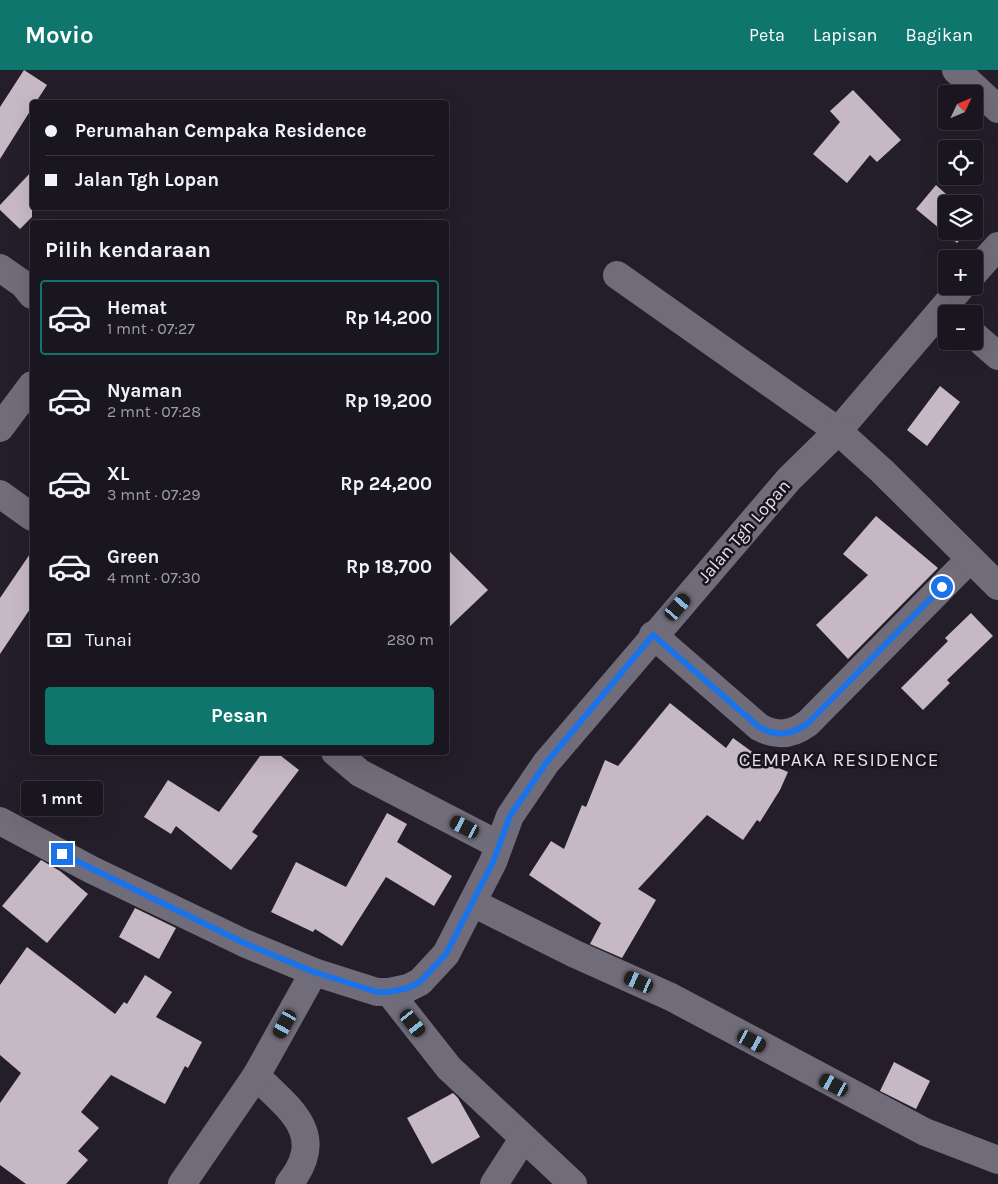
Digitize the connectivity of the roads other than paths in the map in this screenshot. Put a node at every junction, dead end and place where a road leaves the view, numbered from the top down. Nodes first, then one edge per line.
1 (956, 70) edge
2 (998, 110) edge
3 (998, 246) edge
4 (983, 263) edge
5 (0, 268) edge
6 (617, 275) dead end
7 (30, 293) edge
8 (938, 321) edge
9 (983, 343) edge
10 (998, 356) edge
11 (30, 388) edge
12 (0, 428) edge
13 (838, 431) junction
14 (0, 494) edge
15 (30, 515) edge
16 (969, 560) junction
17 (998, 586) edge
18 (653, 635) junction
19 (339, 755) edge
20 (0, 821) edge
21 (499, 845) junction
22 (473, 903) junction
23 (314, 972) junction
24 (389, 992) junction
25 (256, 1076) junction
26 (523, 1139) junction
27 (998, 1160) edge
28 (182, 1184) edge
29 (289, 1184) edge
30 (494, 1184) edge
31 (573, 1184) edge

1 - 2 street
3 - 4 street
5 - 7 street
6 - 13 street
8 - 13 street, Jalan Tgh Lopan
9 - 10 street
11 - 12 street
13 - 16 street
13 - 18 street, Jalan Tgh Lopan
14 - 15 street
16 - 17 street
16 - 18 street
18 - 21 street, Jalan Tgh Lopan
19 - 21 street
20 - 23 street, Jalan Tgh Lopan
21 - 22 street, Jalan Tgh Lopan
22 - 24 street, Jalan Tgh Lopan
22 - 27 street
23 - 24 street, Jalan Tgh Lopan
23 - 25 street
24 - 26 street
25 - 28 street
25 - 29 street
26 - 30 street
26 - 31 street

